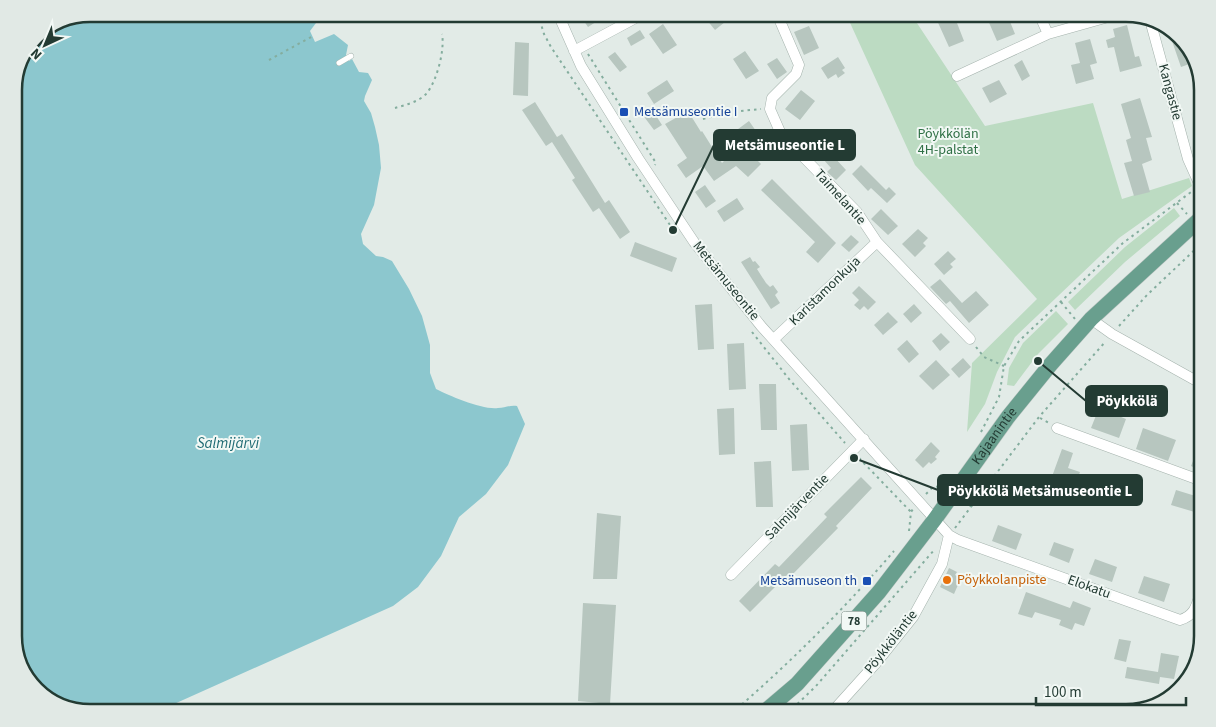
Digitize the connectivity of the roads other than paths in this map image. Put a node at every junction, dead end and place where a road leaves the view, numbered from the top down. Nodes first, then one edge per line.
1 (561, 22) edge
2 (629, 22) edge
3 (780, 22) edge
4 (1043, 22) edge
5 (1090, 22) edge
6 (1152, 29) edge
7 (1048, 34) junction
8 (574, 52) junction
9 (350, 56) dead end
10 (339, 63) dead end
11 (957, 76) dead end
12 (1193, 171) edge
13 (1193, 225) edge
14 (877, 242) junction
15 (1087, 324) junction
16 (970, 339) road end
17 (774, 340) junction
18 (1194, 379) edge
19 (1057, 428) dead end
20 (864, 439) junction
21 (1194, 478) edge
22 (935, 519) junction
23 (950, 535) junction
24 (730, 575) dead end
25 (1194, 611) edge
26 (774, 704) edge
27 (839, 704) edge

1 - 8 street, Metsämuseontie
2 - 8 street
3 - 14 street, Taimelantie
4 - 7 street
5 - 7 street
6 - 12 street, Kangastie
7 - 11 street
8 - 17 street, Metsämuseontie
9 - 10 lane
13 - 15 main road, Kajaanintie / 78
14 - 16 street, Taimelantie
14 - 17 street, Karistamonkuja
15 - 18 street
15 - 22 main road, Kajaanintie / 78
17 - 20 street, Metsämuseontie
19 - 21 street
20 - 22 street, Metsämuseontie
20 - 24 street, Salmijärventie
22 - 23 street, Elokatu
22 - 26 main road, Kajaanintie / 78
23 - 25 street, Elokatu
23 - 27 street, Pöykköläntie

